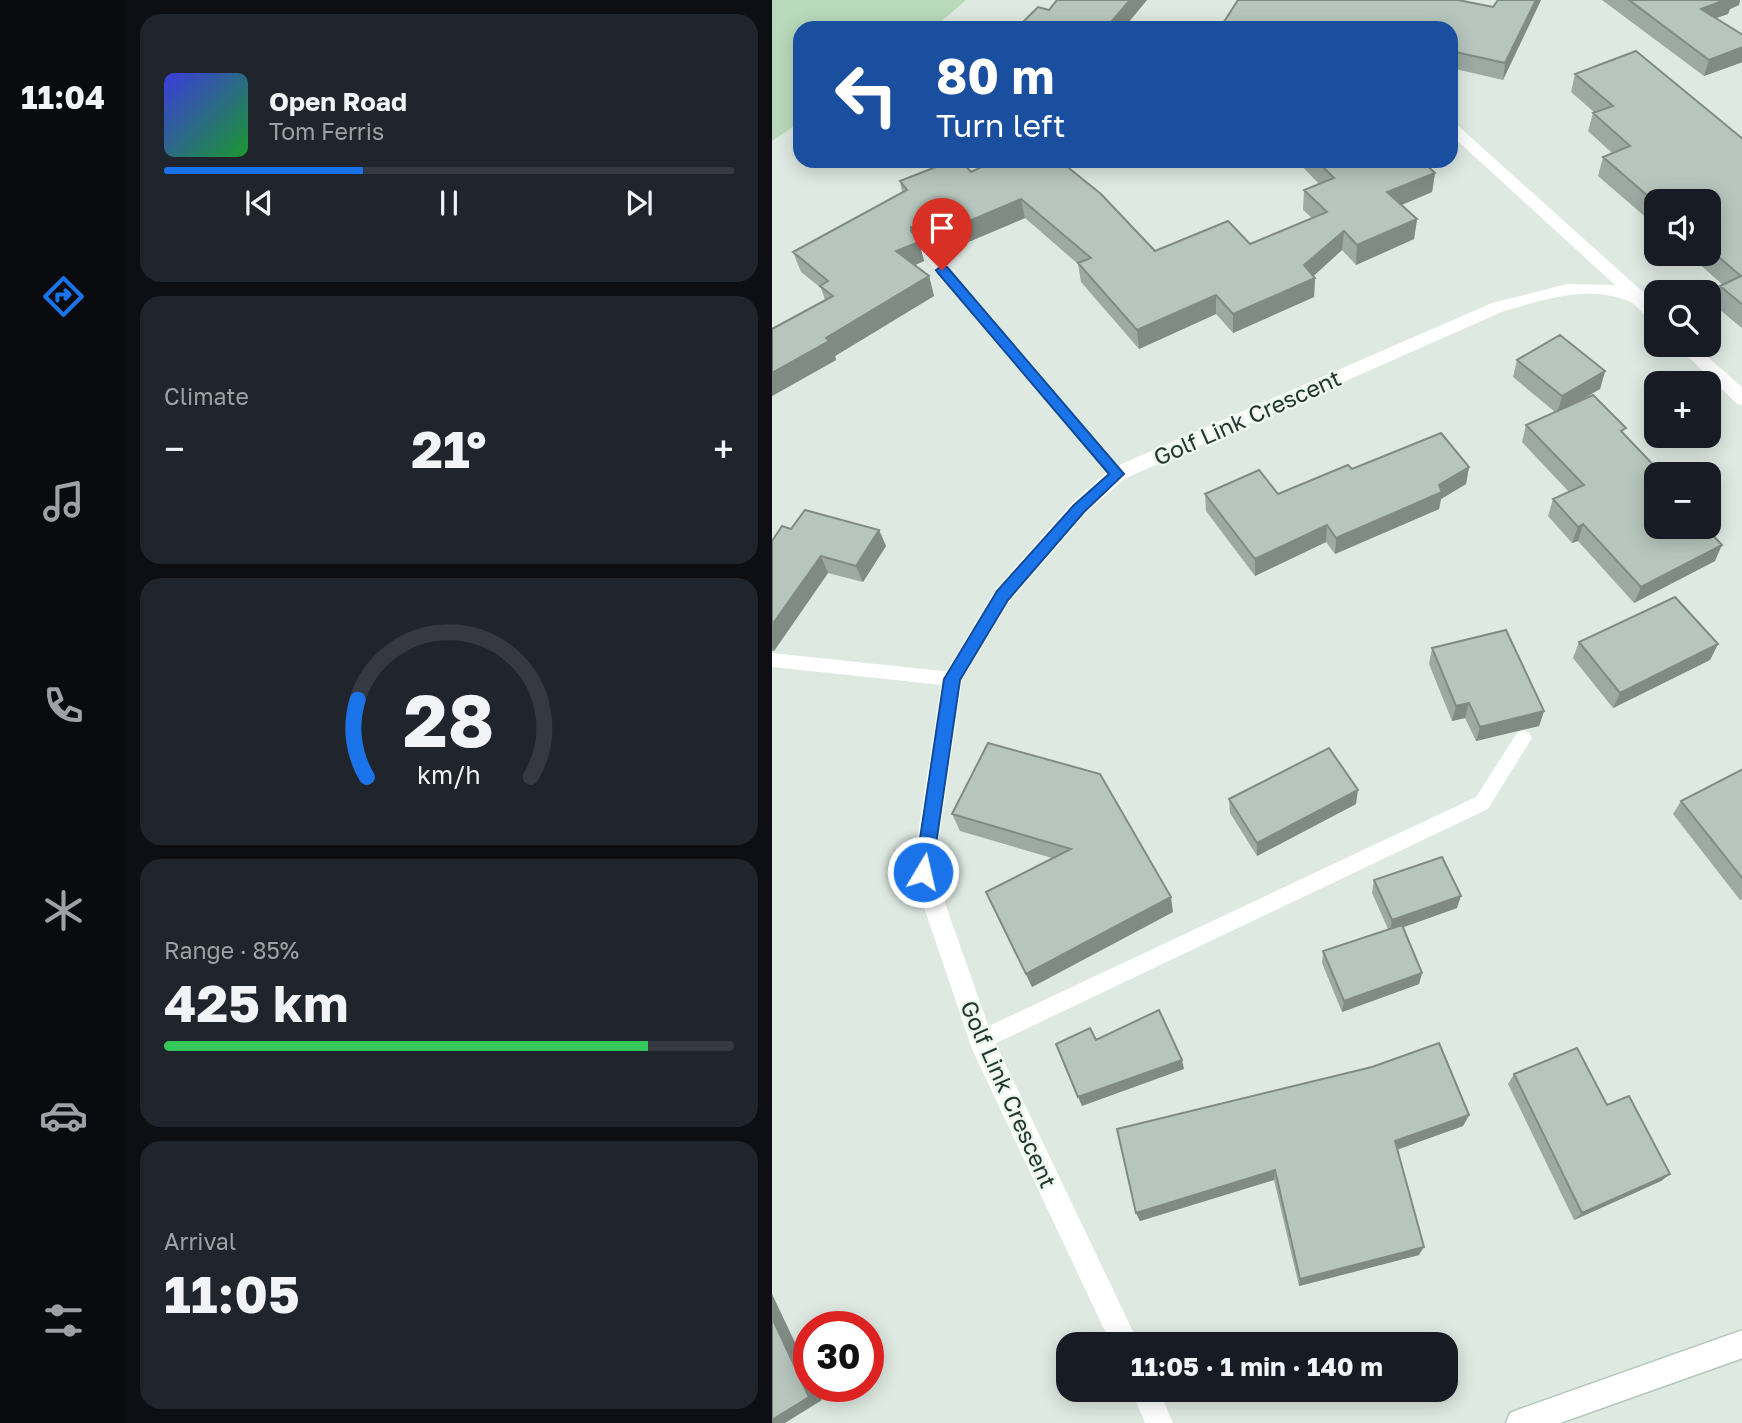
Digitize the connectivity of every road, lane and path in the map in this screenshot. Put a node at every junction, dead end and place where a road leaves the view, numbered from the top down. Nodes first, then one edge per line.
1 (1458, 133) edge
2 (925, 249) edge
3 (1638, 298) junction
4 (1644, 304) edge
5 (1697, 357) edge
6 (1742, 400) edge
7 (1117, 474) junction
8 (772, 660) edge
9 (952, 679) junction
10 (1523, 738) edge
11 (981, 1040) junction
12 (1119, 1332) edge
13 (1742, 1345) edge
14 (1150, 1402) edge
15 (1159, 1423) edge
16 (1520, 1423) edge

1 - 3 street
2 - 7 lane
3 - 4 street
3 - 7 street, Golf Link Crescent
5 - 6 street
7 - 9 street, Golf Link Crescent
8 - 9 lane
9 - 11 street, Golf Link Crescent
10 - 11 lane
11 - 12 street, Golf Link Crescent
13 - 16 street
14 - 15 street

